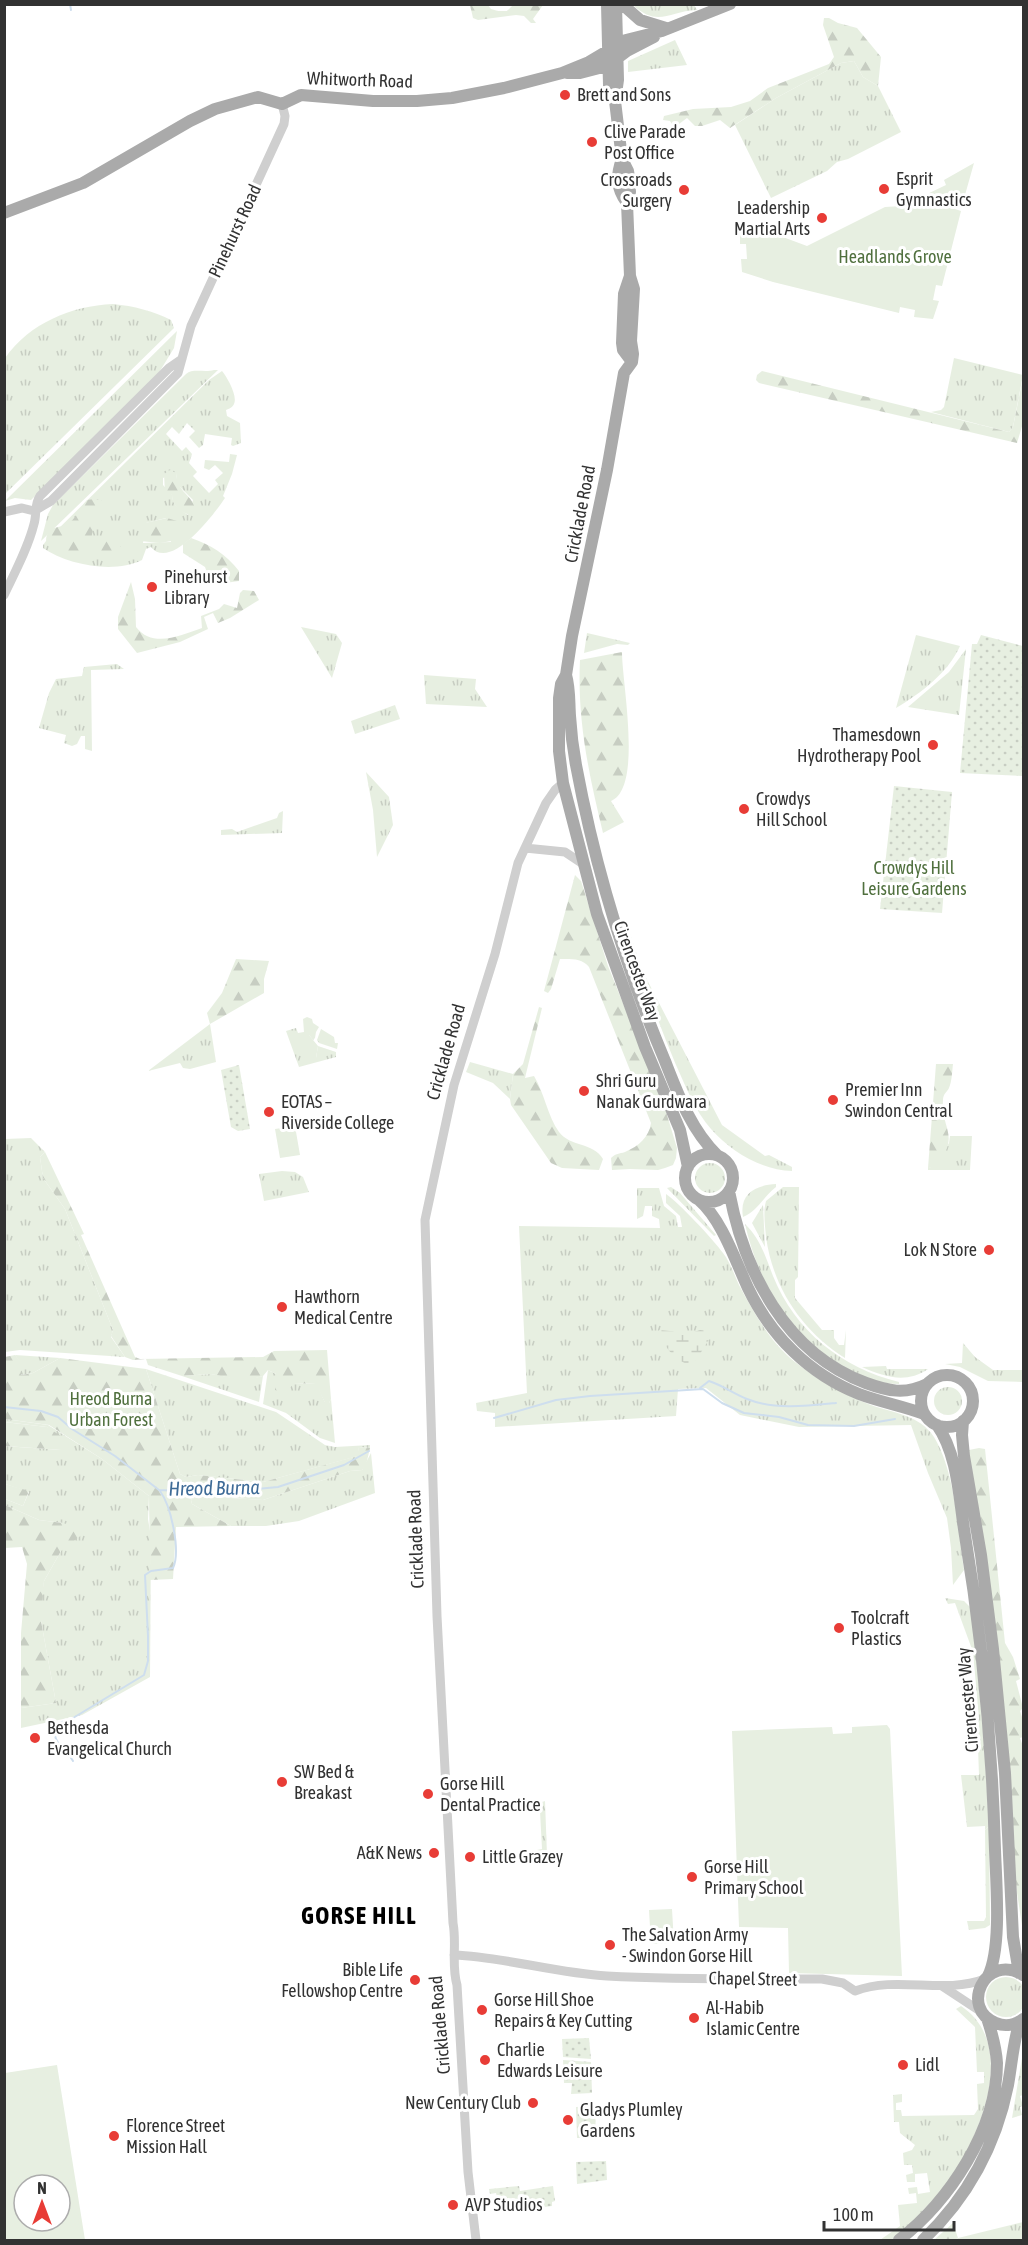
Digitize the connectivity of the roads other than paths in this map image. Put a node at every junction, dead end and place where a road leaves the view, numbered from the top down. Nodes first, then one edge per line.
1 (607, 4) edge
2 (616, 4) edge
3 (622, 4) edge
4 (730, 4) edge
5 (665, 30) junction
6 (612, 47) junction
7 (612, 63) junction
8 (562, 73) junction
9 (580, 73) junction
10 (614, 98) junction
11 (282, 104) junction
12 (4, 213) edge
13 (182, 359) junction
14 (118, 420) junction
15 (126, 427) junction
16 (93, 444) junction
17 (101, 452) junction
18 (34, 511) junction
19 (4, 512) edge
20 (4, 595) edge
21 (566, 675) junction
22 (563, 783) junction
23 (585, 805) joint
24 (525, 848) junction
25 (583, 864) junction
26 (717, 1155) junction
27 (688, 1167) junction
28 (729, 1191) junction
29 (699, 1200) junction
30 (927, 1384) junction
31 (924, 1414) junction
32 (963, 1421) junction
33 (936, 1425) junction
34 (454, 1955) junction
35 (1021, 1974) edge
36 (987, 1977) junction
37 (942, 1986) junction
38 (985, 2016) junction
39 (1022, 2020) edge
40 (476, 2241) edge
41 (899, 2241) edge
42 (923, 2241) edge

1 - 6 main road, Cricklade Road
2 - 6 main road, Cricklade Road
3 - 5 main road
4 - 5 main road
5 - 6 main road, Whitworth Road
5 - 7 main road
6 - 7 main road, Cricklade Road
6 - 8 main road, Whitworth Road
7 - 9 main road, Whitworth Road
7 - 10 main road, Cricklade Road
8 - 9 main road, Whitworth Road
8 - 11 main road, Whitworth Road
9 - 10 main road
10 - 21 main road, Cricklade Road
11 - 12 main road, Whitworth Road
11 - 13 street, Pinehurst Road
13 - 14 street
13 - 15 street, Pinehurst Road
14 - 15 street
14 - 16 street
15 - 17 street, Pinehurst Road
16 - 17 street
16 - 18 street
17 - 18 street, Pinehurst Road
18 - 19 street
18 - 20 street
21 - 22 main road, Cricklade Road
21 - 23 main road, Cricklade Road
22 - 24 street, Cricklade Road
22 - 25 main road, Cirencester Way
23 - 26 main road, Cirencester Way
24 - 25 street
24 - 34 street, Cricklade Road
25 - 27 main road, Cirencester Way
26 - 27 main road
26 - 28 main road
27 - 29 main road
28 - 29 main road
28 - 30 main road
29 - 31 main road
30 - 31 main road
30 - 32 main road
31 - 33 main road
32 - 33 main road
32 - 35 main road, Cirencester Way
33 - 36 main road, Cirencester Way
34 - 37 street, Chapel Street
34 - 40 street, Cricklade Road
35 - 36 main road
36 - 37 street, Chapel Street
36 - 38 main road, Cirencester Way
37 - 38 street
38 - 39 main road
38 - 41 main road
39 - 42 main road

